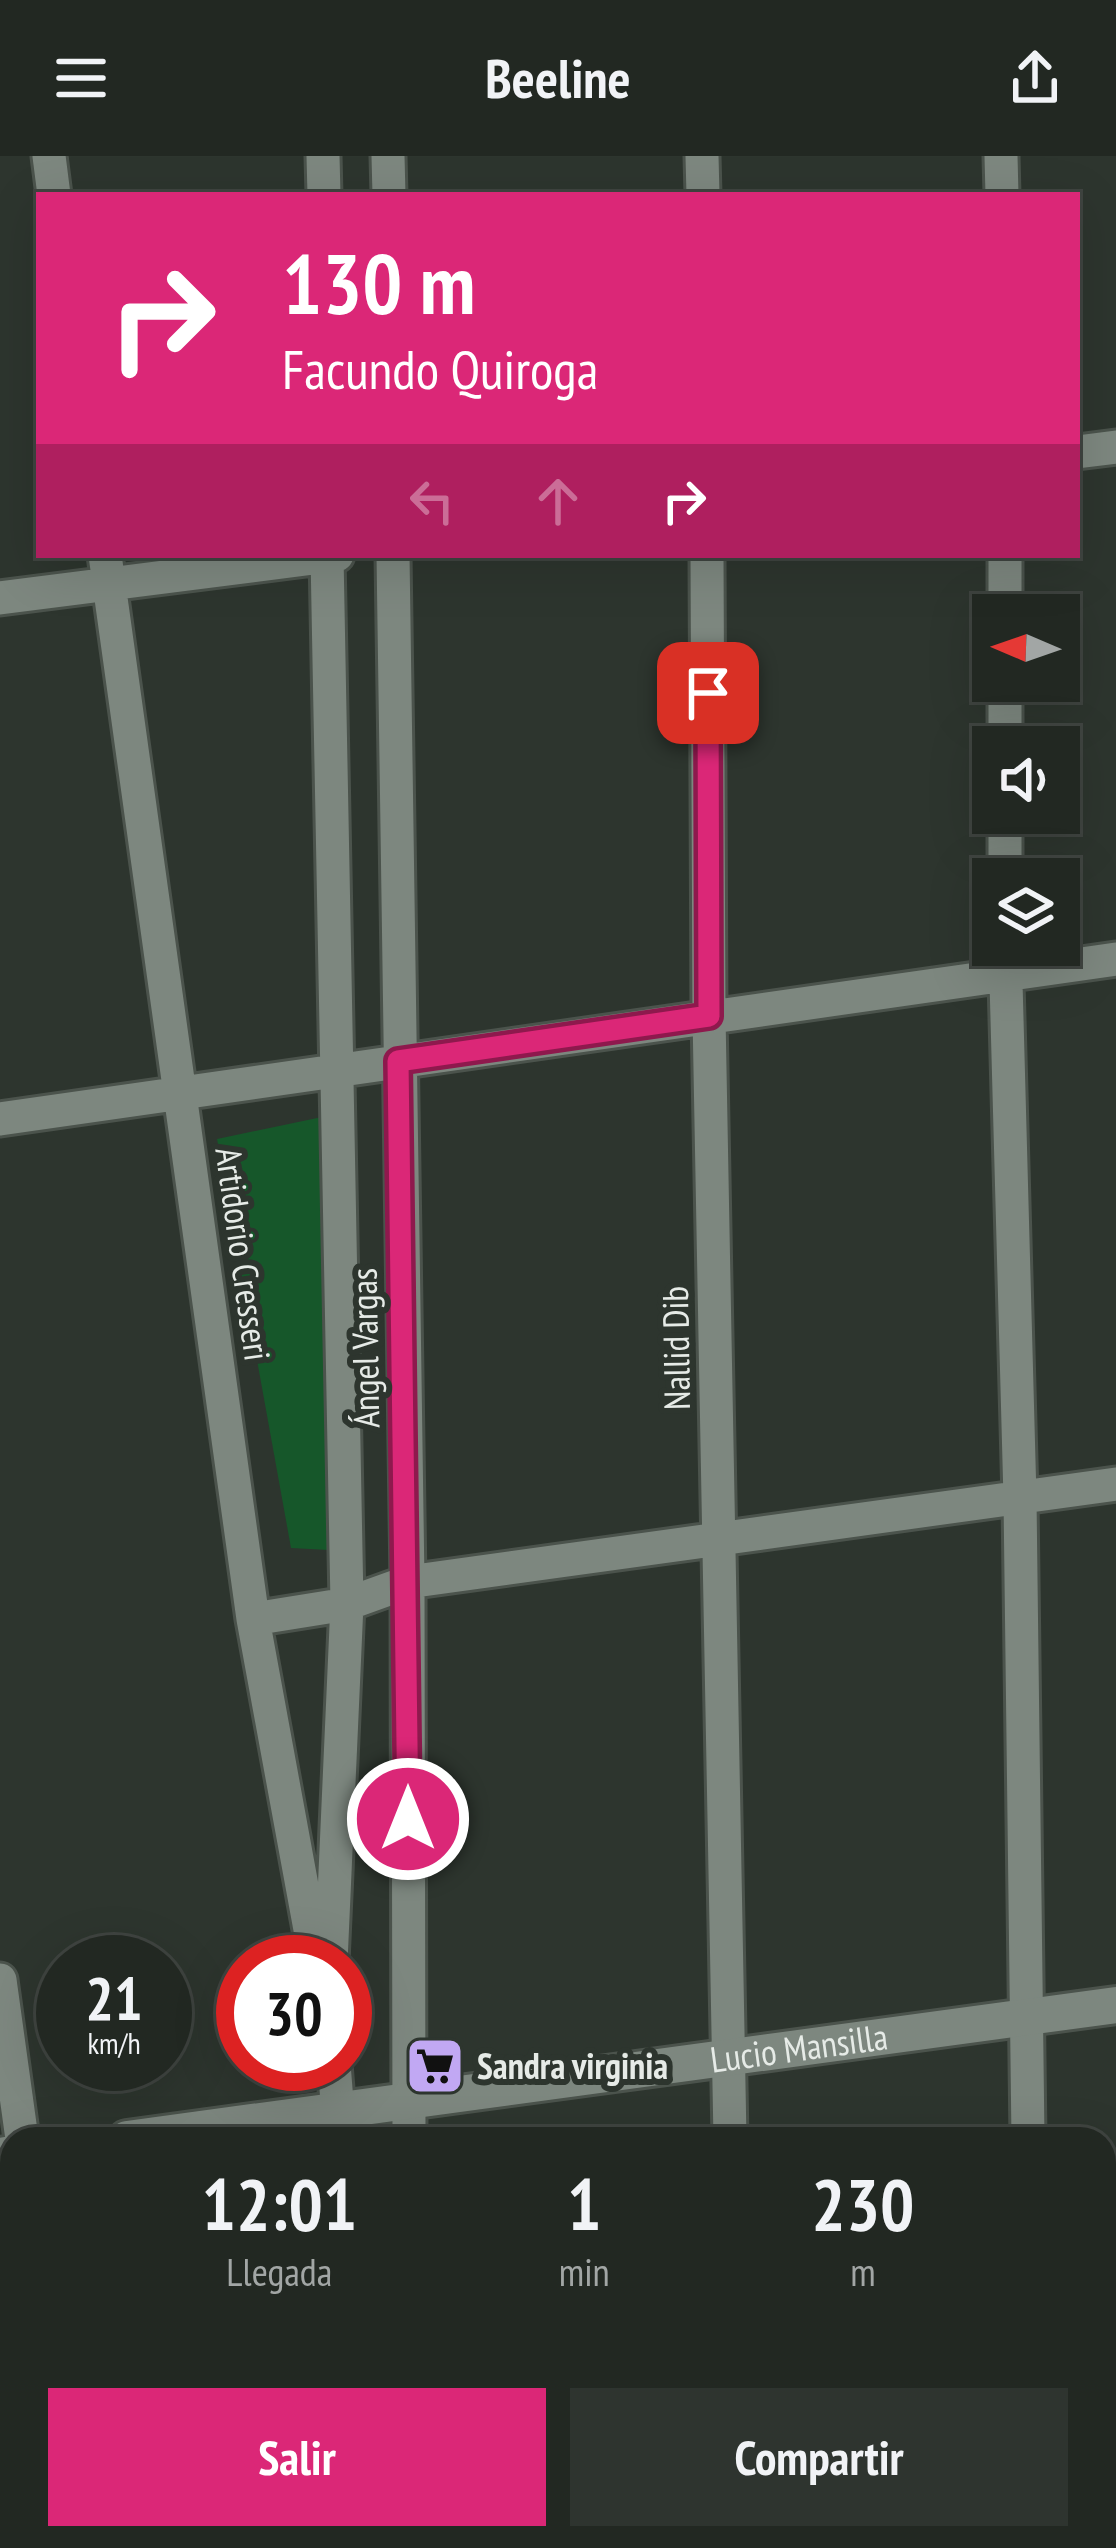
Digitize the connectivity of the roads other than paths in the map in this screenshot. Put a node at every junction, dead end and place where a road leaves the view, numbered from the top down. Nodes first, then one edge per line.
1 (49, 156) edge
2 (323, 156) edge
3 (388, 156) edge
4 (702, 156) edge
5 (1001, 156) edge
6 (54, 192) edge
7 (324, 192) edge
8 (388, 192) edge
9 (703, 192) edge
10 (1002, 192) edge
11 (1116, 447) edge
12 (1080, 452) edge
13 (276, 558) edge
14 (327, 558) edge
15 (393, 558) edge
16 (707, 558) edge
17 (1005, 558) edge
18 (107, 568) edge
19 (1005, 594) edge
20 (0, 598) edge
21 (1080, 959) edge
22 (1116, 959) edge
23 (973, 966) edge
24 (1005, 966) edge
25 (709, 1016) junction
26 (398, 1061) junction
27 (338, 1070) junction
28 (182, 1095) junction
29 (0, 1120) edge
30 (1116, 1484) edge
31 (1020, 1498) junction
32 (719, 1540) junction
33 (408, 1582) junction
34 (347, 1604) junction
35 (253, 1619) junction
36 (311, 1935) edge
37 (332, 1935) edge
38 (0, 1980) edge
39 (1116, 2005) edge
40 (1027, 2018) junction
41 (730, 2059) junction
42 (337, 2091) edge
43 (409, 2121) edge
44 (340, 2125) edge
45 (20, 2127) edge
46 (310, 2127) edge
47 (730, 2127) edge
48 (1028, 2127) edge

1 - 6 street
2 - 7 street
3 - 8 street
4 - 9 street
5 - 10 street
11 - 12 street
13 - 18 street
14 - 27 street, Ángel Vargas
15 - 26 street, Ángel Vargas
16 - 25 street, Nallid Dib
17 - 19 street
18 - 20 street
18 - 28 street, Artidorio Cresseri
21 - 22 street
23 - 25 street
24 - 31 street
25 - 26 street
25 - 32 street, Nallid Dib
26 - 27 street
26 - 33 street, Ángel Vargas
27 - 28 street
27 - 34 street, Ángel Vargas
28 - 29 street
28 - 35 street, Artidorio Cresseri
30 - 31 street
31 - 32 street
31 - 40 street
32 - 33 street
32 - 41 street, Nallid Dib
33 - 34 street
33 - 43 street, Ángel Vargas
34 - 35 street
34 - 37 street, Ángel Vargas
35 - 36 street, Artidorio Cresseri
38 - 45 street
39 - 40 street, Lucio Mansilla
40 - 41 street, Lucio Mansilla
40 - 48 street
41 - 43 street, Lucio Mansilla
41 - 47 street, Nallid Dib
42 - 44 street
43 - 44 street, Lucio Mansilla
44 - 46 street, Lucio Mansilla

